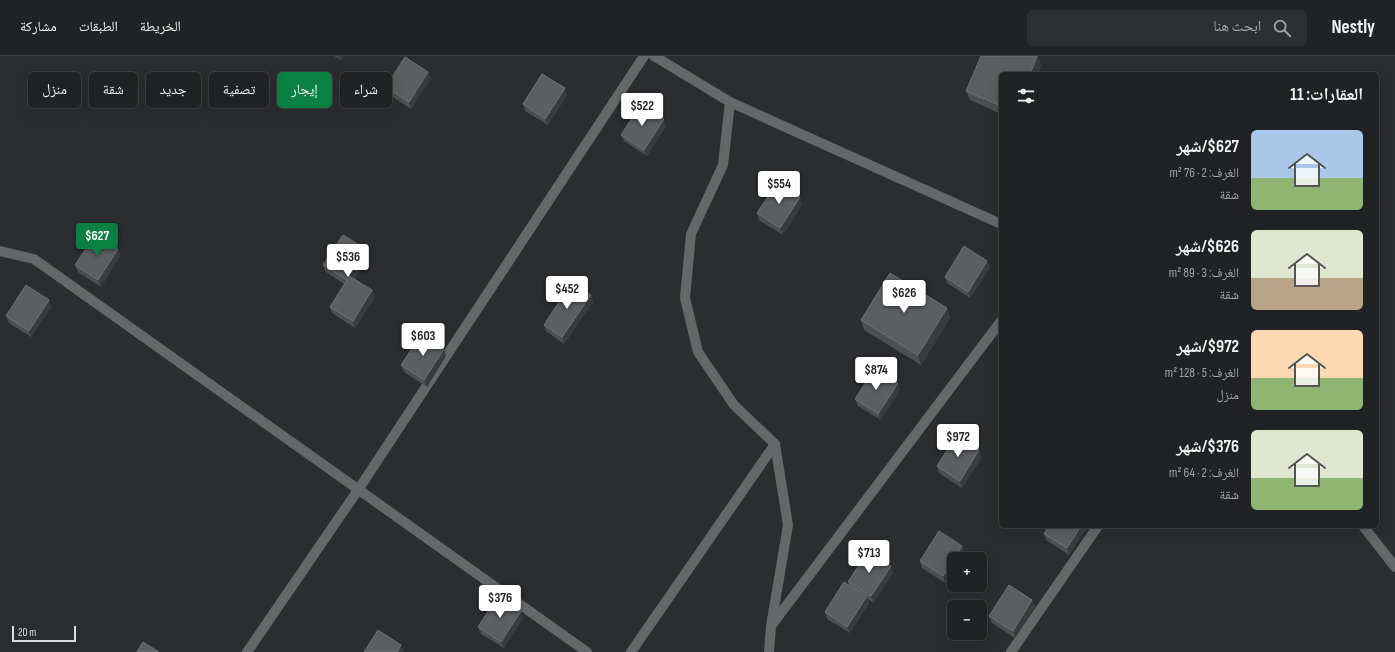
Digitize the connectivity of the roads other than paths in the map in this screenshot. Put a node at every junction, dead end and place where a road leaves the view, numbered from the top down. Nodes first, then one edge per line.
1 (644, 56) edge
2 (654, 56) edge
3 (730, 102) junction
4 (999, 223) edge
5 (0, 251) edge
6 (999, 324) edge
7 (775, 444) junction
8 (358, 490) junction
9 (1097, 528) edge
10 (1365, 528) edge
11 (1395, 567) edge
12 (771, 626) junction
13 (247, 652) edge
14 (587, 652) edge
15 (631, 652) edge
16 (769, 652) edge
17 (1012, 652) edge

1 - 8 street
2 - 3 street
3 - 4 street
3 - 7 street
5 - 8 street
6 - 12 street
7 - 12 street
7 - 15 street
8 - 13 street
8 - 14 street
9 - 17 street
10 - 11 street
12 - 16 street

